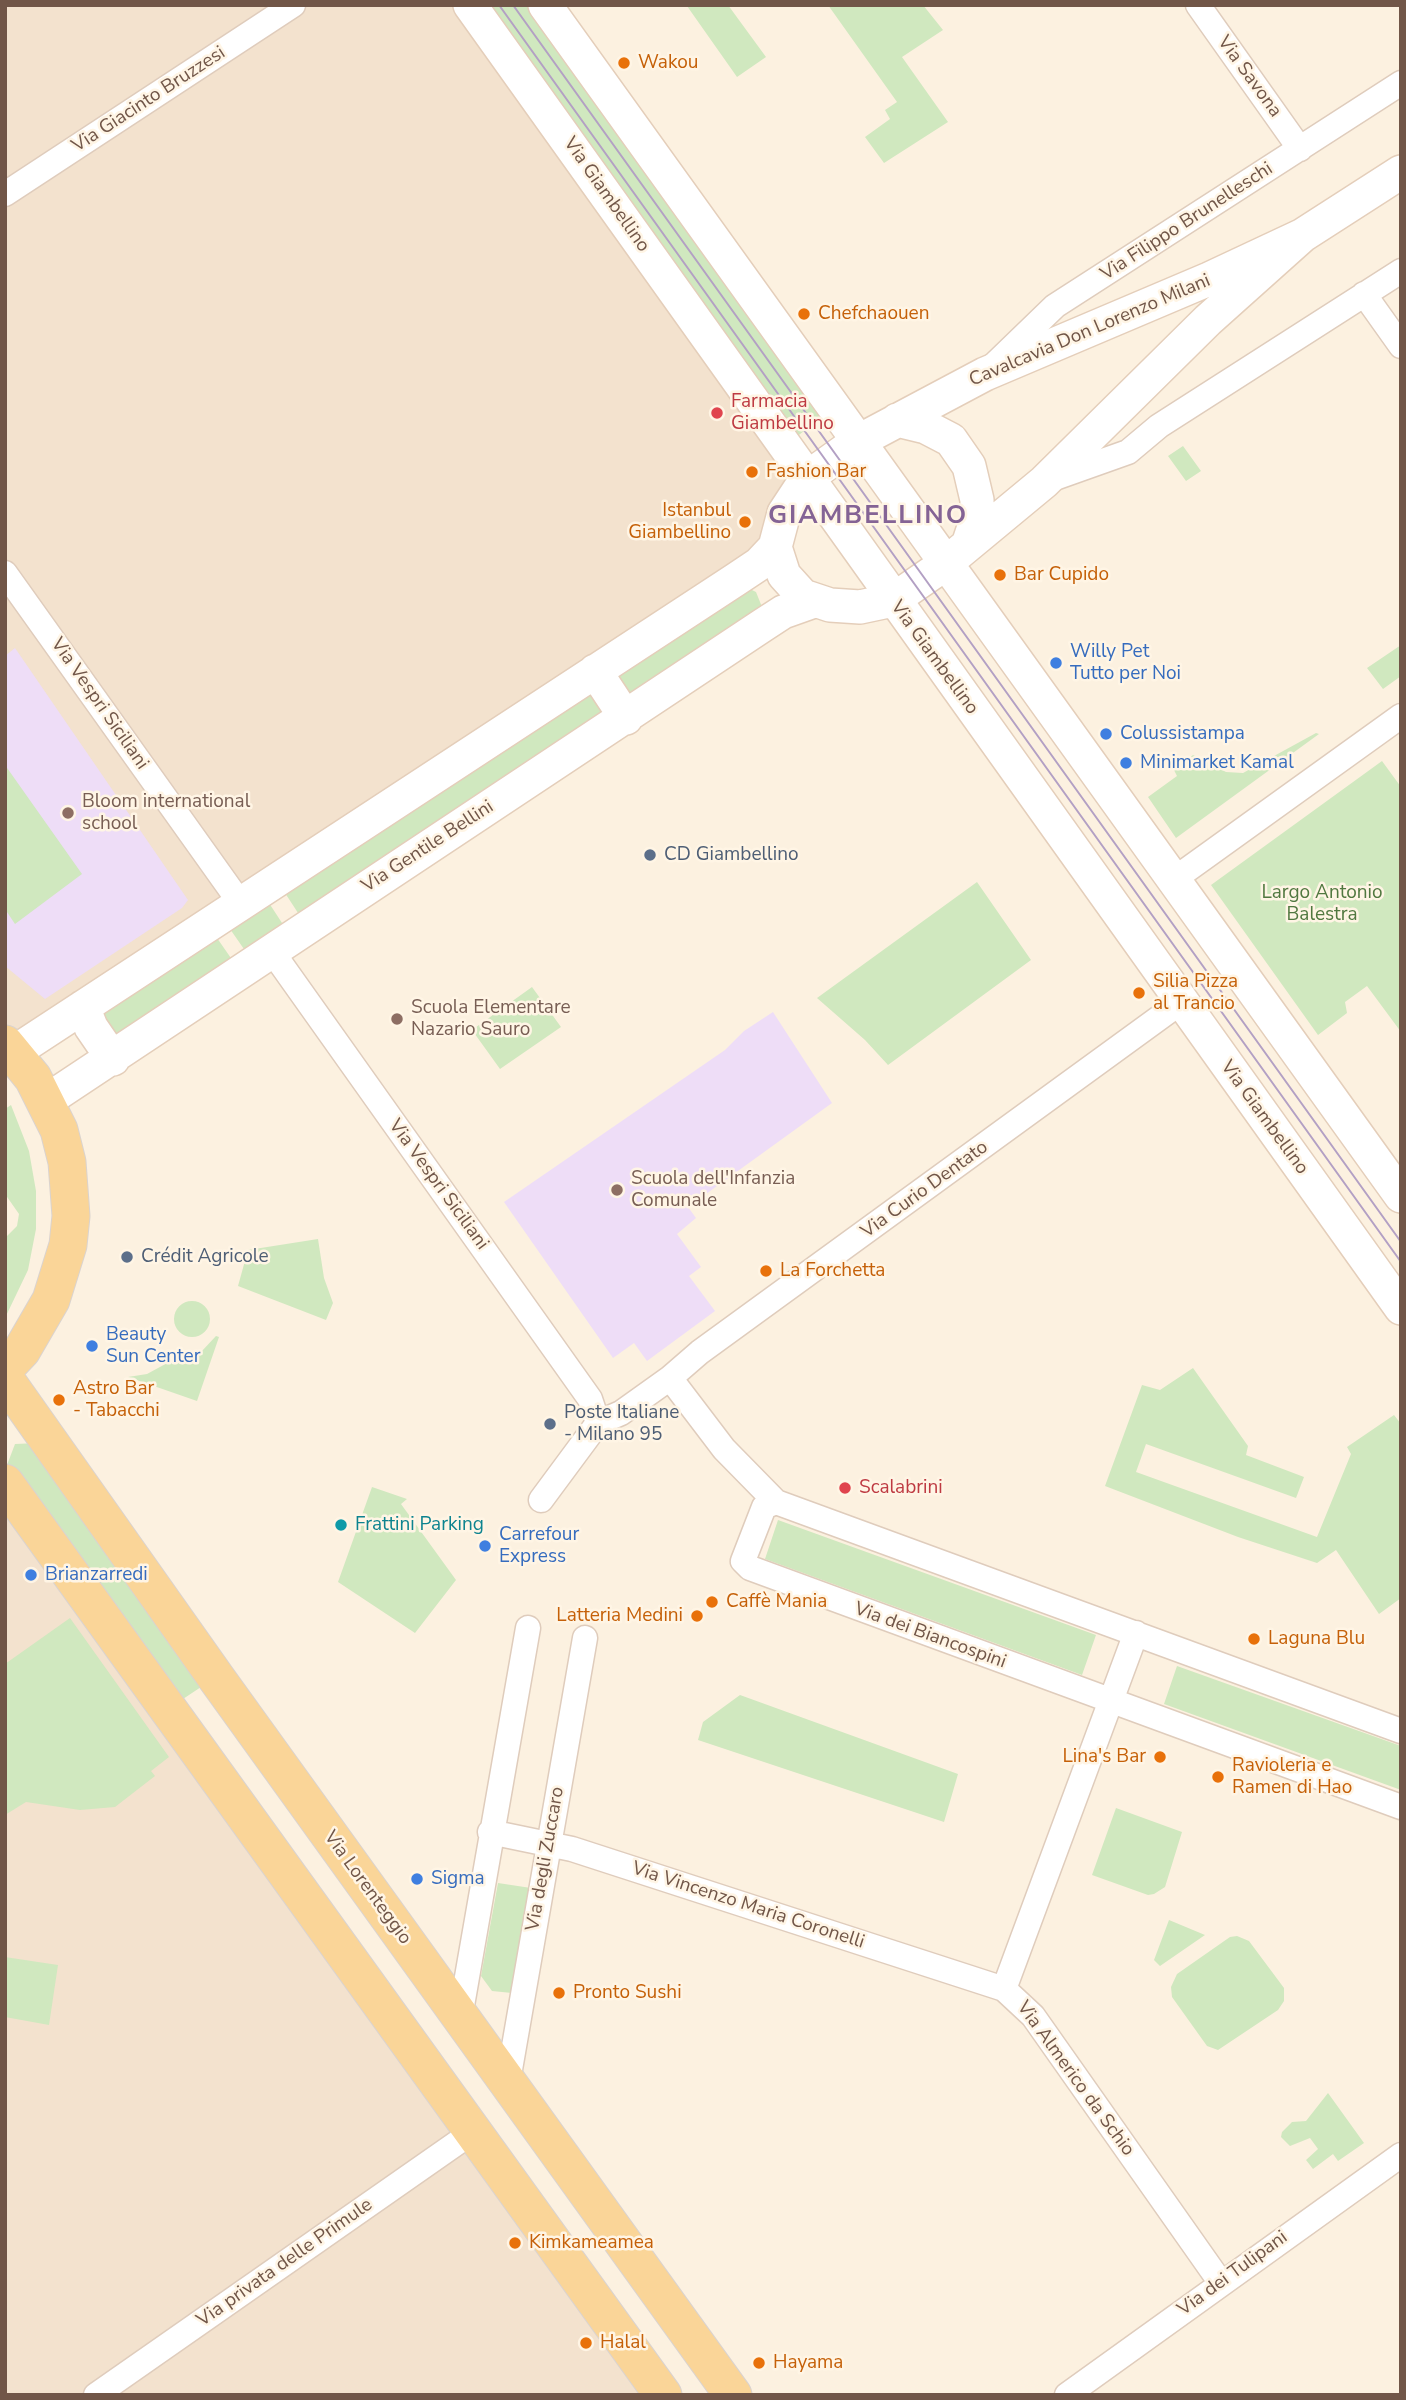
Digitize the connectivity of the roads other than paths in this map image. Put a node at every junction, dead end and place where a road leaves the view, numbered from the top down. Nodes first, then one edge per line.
1 (293, 5) edge
2 (470, 5) edge
3 (545, 5) edge
4 (1198, 5) edge
5 (1401, 83) edge
6 (1300, 149) junction
7 (1401, 172) edge
8 (5, 194) edge
9 (1303, 235) junction
10 (1401, 271) edge
11 (1364, 294) junction
12 (1401, 346) edge
13 (985, 374) junction
14 (878, 430) junction
15 (807, 478) junction
16 (1044, 482) junction
17 (775, 547) junction
18 (958, 551) junction
19 (5, 573) edge
20 (735, 580) junction
21 (892, 600) junction
22 (814, 601) junction
23 (764, 625) junction
24 (595, 671) junction
25 (1401, 716) edge
26 (626, 718) junction
27 (1173, 880) junction
28 (241, 904) junction
29 (271, 950) junction
30 (1181, 1002) junction
31 (83, 1007) junction
32 (9, 1048) edge
33 (113, 1059) junction
34 (46, 1101) junction
35 (1401, 1196) edge
36 (1401, 1308) edge
37 (5, 1368) edge
38 (670, 1378) junction
39 (5, 1379) edge
40 (598, 1423) junction
41 (5, 1483) edge
42 (541, 1500) dead end
43 (776, 1502) junction
44 (528, 1628) dead end
45 (1136, 1633) junction
46 (585, 1638) dead end
47 (1110, 1703) junction
48 (1401, 1731) edge
49 (1401, 1807) edge
50 (490, 1832) junction
51 (548, 1845) junction
52 (1004, 1989) junction
53 (460, 2017) junction
54 (508, 2081) junction
55 (474, 2131) junction
56 (1401, 2155) edge
57 (1221, 2283) junction
58 (96, 2395) edge
59 (663, 2395) edge
60 (733, 2395) edge
61 (1067, 2395) edge

1 - 8 street, Via Giacinto Bruzzesi
2 - 15 main road, Via Giambellino
3 - 14 main road
4 - 6 street, Via Savona
5 - 6 street, Via Filippo Brunelleschi
6 - 13 street, Via Filippo Brunelleschi
7 - 9 main road, Cavalcavia Don Lorenzo Milani
9 - 13 main road, Cavalcavia Don Lorenzo Milani
9 - 16 main road, Cavalcavia Don Lorenzo Milani
10 - 11 street
11 - 12 street
11 - 16 street
13 - 14 main road, Cavalcavia Don Lorenzo Milani
14 - 15 main road, Cavalcavia Don Lorenzo Milani
14 - 18 main road
14 - 18 main road
15 - 17 main road
15 - 21 main road, Via Giambellino
16 - 18 main road, Cavalcavia Don Lorenzo Milani
17 - 20 main road
17 - 22 main road
18 - 21 main road, Cavalcavia Don Lorenzo Milani
18 - 27 main road
19 - 28 street, Via Vespri Siciliani
20 - 23 main road
20 - 24 main road
21 - 22 main road
21 - 30 main road, Via Giambellino
22 - 23 main road, Via Gentile Bellini
23 - 26 main road, Via Gentile Bellini
24 - 26 main road
24 - 28 main road
25 - 27 street
26 - 29 main road, Via Gentile Bellini
27 - 35 main road
28 - 31 main road
29 - 33 main road, Via Gentile Bellini
29 - 40 street, Via Vespri Siciliani
30 - 36 main road, Via Giambellino
30 - 38 street, Via Curio Dentato
31 - 32 main road
31 - 33 main road
32 - 34 main road
33 - 34 main road, Via Gentile Bellini
34 - 37 main road
38 - 40 street, Via Curio Dentato
38 - 43 street
39 - 53 main road, Via Lorenteggio
40 - 42 street
41 - 55 main road
43 - 45 street
43 - 47 street, Via dei Biancospini
44 - 50 street
45 - 47 street
45 - 48 street
46 - 51 street, Via degli Zuccaro
47 - 49 street, Via dei Biancospini
47 - 52 street, Via Almerico da Schio
50 - 51 street, Via Vincenzo Maria Coronelli
50 - 53 street
51 - 52 street, Via Vincenzo Maria Coronelli
51 - 54 street, Via degli Zuccaro
52 - 57 street, Via Almerico da Schio
53 - 54 main road, Via Lorenteggio
54 - 60 main road, Via Lorenteggio
55 - 58 street, Via privata delle Primule
55 - 59 main road
56 - 57 street, Via dei Tulipani
57 - 61 street, Via dei Tulipani

